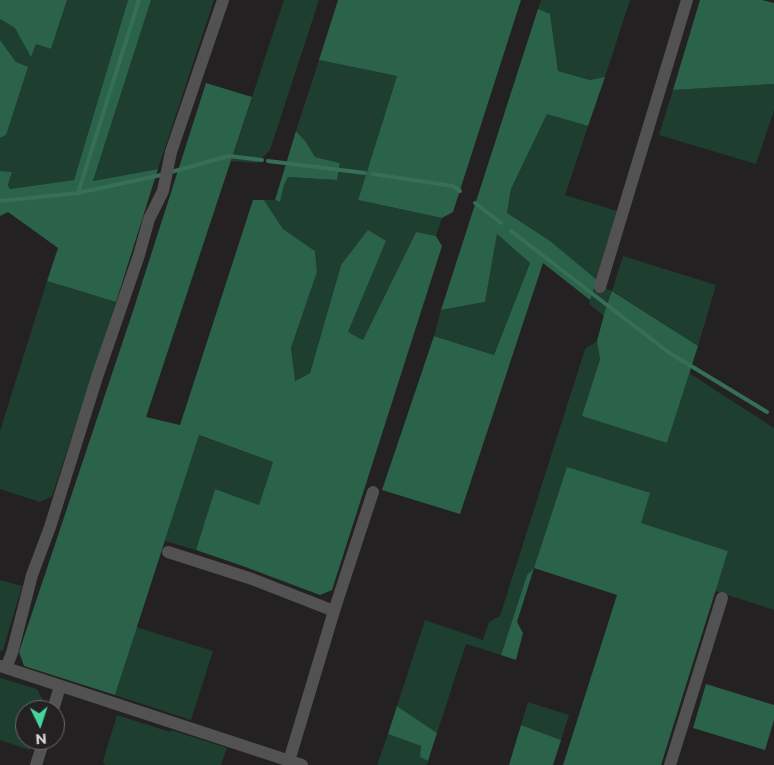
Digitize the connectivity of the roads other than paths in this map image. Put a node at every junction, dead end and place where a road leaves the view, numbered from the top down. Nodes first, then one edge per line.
1 (223, 0) edge
2 (687, 0) edge
3 (600, 287) dead end
4 (373, 492) dead end
5 (168, 552) dead end
6 (722, 598) dead end
7 (334, 611) junction
8 (3, 667) edge
9 (60, 686) junction
10 (56, 700) edge
11 (41, 750) edge
12 (289, 761) junction
13 (36, 765) edge
14 (302, 765) edge
15 (670, 765) edge

1 - 8 street
2 - 3 street
4 - 7 street
5 - 7 street
6 - 15 street
7 - 12 street
8 - 9 street
9 - 10 street
9 - 12 street
11 - 13 street
12 - 14 street

